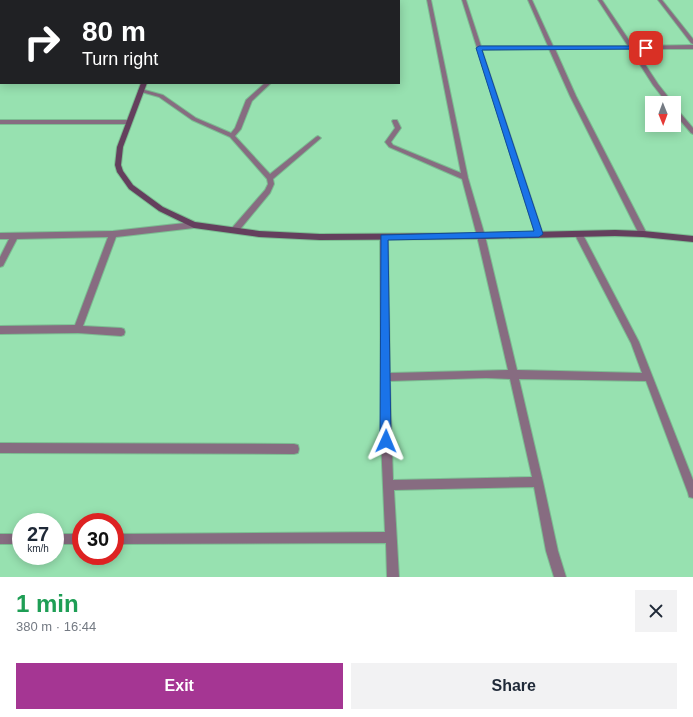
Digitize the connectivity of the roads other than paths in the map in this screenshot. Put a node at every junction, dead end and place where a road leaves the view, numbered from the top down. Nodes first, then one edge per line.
1 (429, 0) edge
2 (464, 0) edge
3 (530, 0) edge
4 (600, 0) edge
5 (660, 0) edge
6 (693, 42) edge
7 (693, 47) edge
8 (479, 48) junction
9 (551, 48) junction
10 (630, 48) junction
11 (144, 84) edge
12 (267, 84) edge
13 (140, 91) junction
14 (665, 96) edge
15 (681, 117) edge
16 (395, 121) dead end
17 (0, 122) edge
18 (129, 122) junction
19 (693, 132) edge
20 (232, 136) junction
21 (318, 138) dead end
22 (270, 178) junction
23 (466, 178) junction
24 (194, 225) junction
25 (234, 231) junction
26 (578, 233) junction
27 (113, 234) junction
28 (539, 234) junction
29 (643, 234) junction
30 (15, 235) junction
31 (0, 236) edge
32 (481, 236) junction
33 (384, 237) junction
34 (693, 239) edge
35 (0, 264) edge
36 (78, 329) junction
37 (0, 330) edge
38 (120, 332) dead end
39 (512, 374) junction
40 (387, 377) junction
41 (648, 377) junction
42 (0, 448) edge
43 (294, 449) dead end
44 (538, 482) junction
45 (389, 484) junction
46 (693, 493) edge
47 (390, 537) junction
48 (0, 539) edge
49 (12, 539) edge
50 (124, 539) edge
51 (393, 577) edge
52 (560, 577) edge

1 - 23 street
2 - 8 street
3 - 9 street
4 - 10 street
5 - 6 street
7 - 10 street
8 - 9 street
8 - 28 street
9 - 10 street
9 - 29 street
10 - 14 street
11 - 13 street
12 - 20 street
13 - 18 street
13 - 20 street
15 - 19 street
16 - 23 street
17 - 18 street
18 - 24 street
20 - 22 street
21 - 22 street
22 - 25 street
23 - 32 street
24 - 25 street
24 - 27 street
25 - 33 street
26 - 28 street
26 - 29 street
26 - 41 street
27 - 30 street
27 - 36 street
28 - 32 street
29 - 34 street
30 - 31 street
30 - 35 street
32 - 33 street
32 - 39 street
33 - 40 street
36 - 37 street
36 - 38 street
39 - 40 street
39 - 41 street
39 - 44 street
40 - 45 street
41 - 46 street
42 - 43 street
44 - 45 street
44 - 52 street
45 - 47 street
47 - 50 street
47 - 51 street
48 - 49 street

